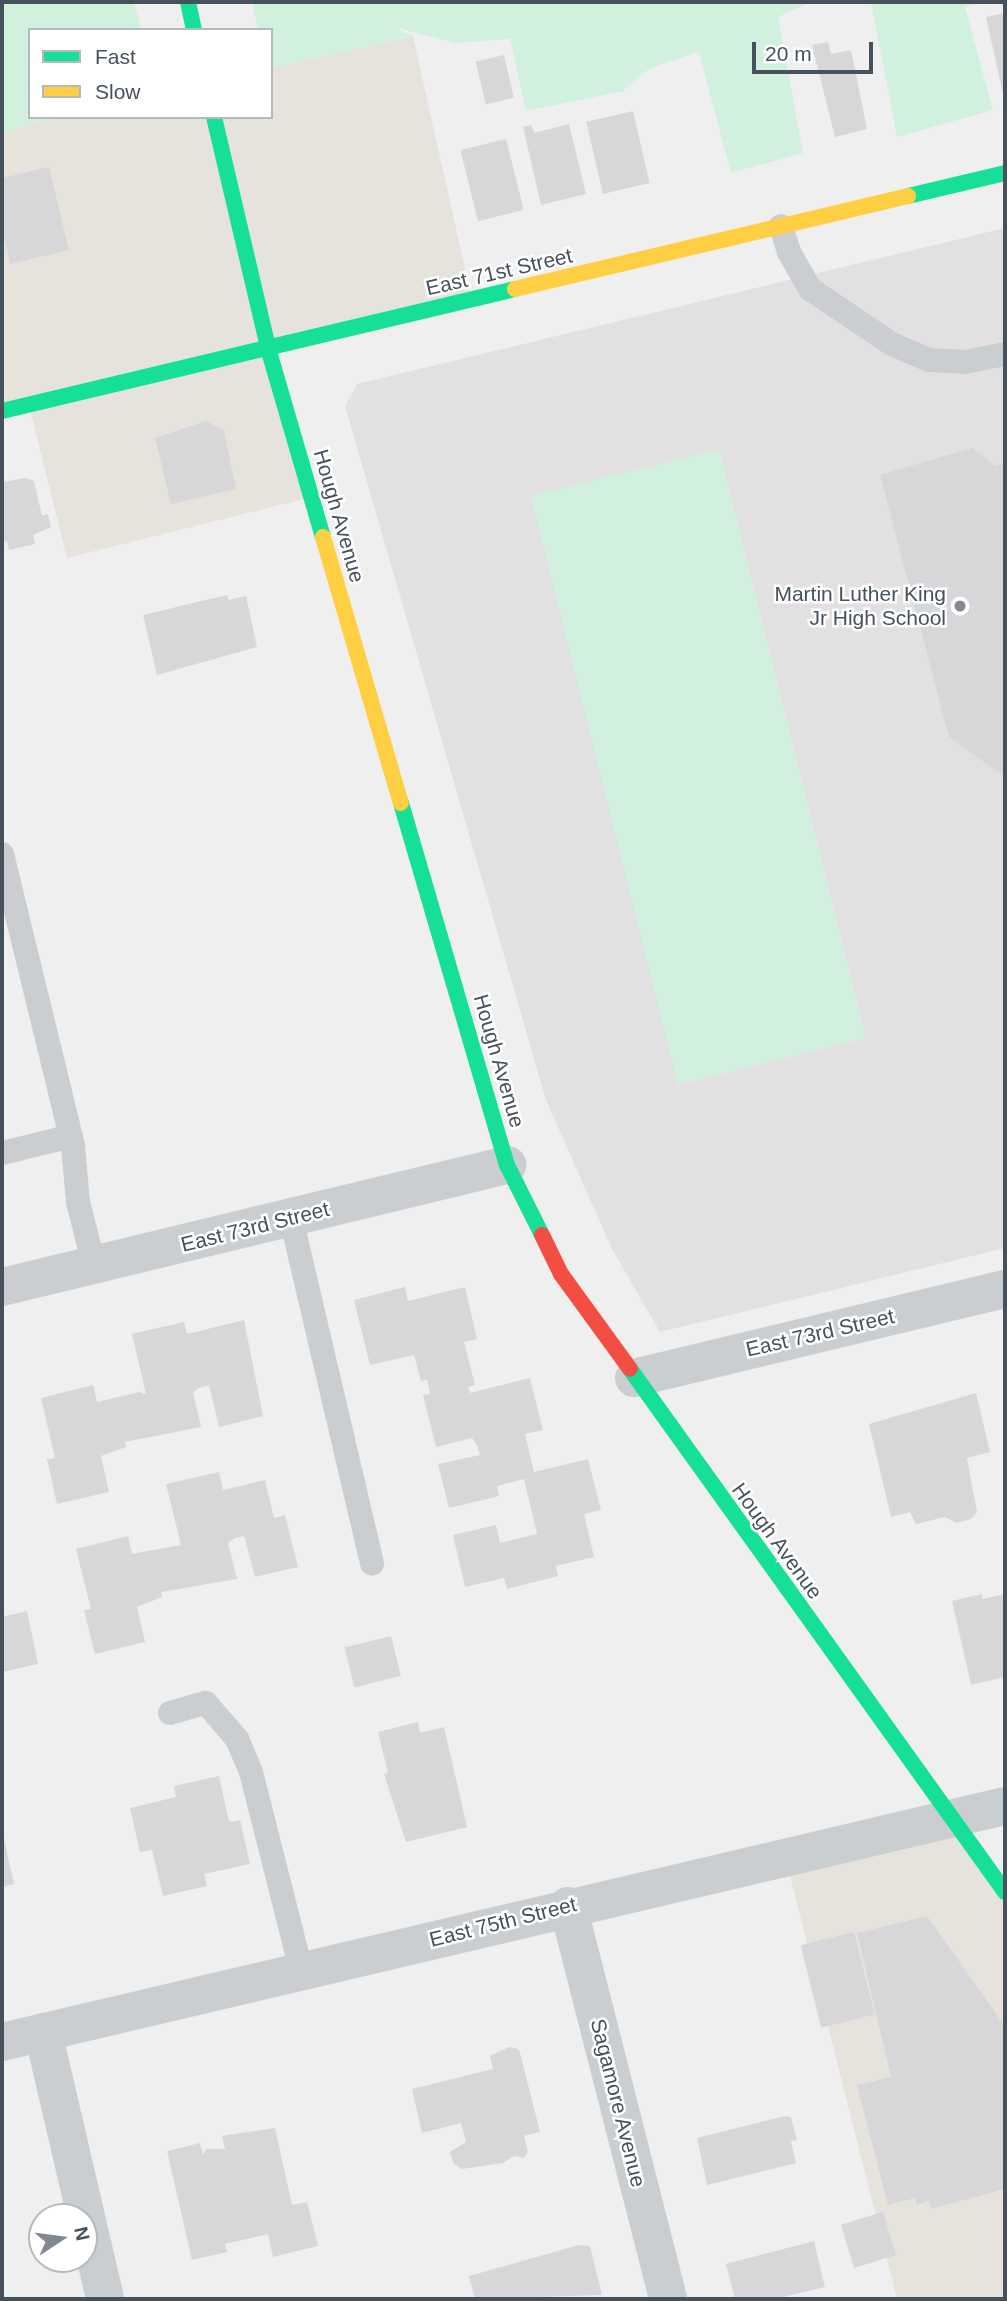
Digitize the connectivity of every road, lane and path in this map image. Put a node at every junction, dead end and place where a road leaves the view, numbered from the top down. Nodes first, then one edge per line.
1 (188, 2) edge
2 (194, 28) edge
3 (214, 119) edge
4 (1005, 173) edge
5 (781, 226) junction
6 (268, 348) junction
7 (1005, 354) edge
8 (2, 411) edge
9 (2, 854) edge
10 (71, 1136) junction
11 (2, 1153) edge
12 (507, 1165) junction
13 (291, 1218) junction
14 (94, 1265) junction
15 (2, 1287) edge
16 (1005, 1289) edge
17 (634, 1378) junction
18 (372, 1564) dead end
19 (170, 1713) dead end
20 (1005, 1806) edge
21 (951, 1818) junction
22 (1005, 1892) edge
23 (568, 1906) junction
24 (302, 1973) junction
25 (43, 2032) junction
26 (2, 2042) edge
27 (105, 2299) edge
28 (668, 2299) edge

1 - 2 street
3 - 6 street, Hough Avenue
4 - 5 street, East 71st Street
5 - 6 street, East 71st Street
5 - 7 lane
6 - 8 street, East 71st Street
6 - 12 street, Hough Avenue
9 - 10 lane
10 - 11 lane
10 - 14 lane
12 - 13 street, East 73rd Street
12 - 17 street, Hough Avenue
13 - 14 street, East 73rd Street
13 - 18 lane
14 - 15 street, East 73rd Street
16 - 17 street, East 73rd Street
17 - 21 street, Hough Avenue
19 - 24 lane
20 - 21 street, East 75th Street
21 - 22 street, Hough Avenue
21 - 23 street, East 75th Street
23 - 24 street, East 75th Street
23 - 28 street, Sagamore Avenue
24 - 25 street, East 75th Street
25 - 26 street, East 75th Street
25 - 27 street

